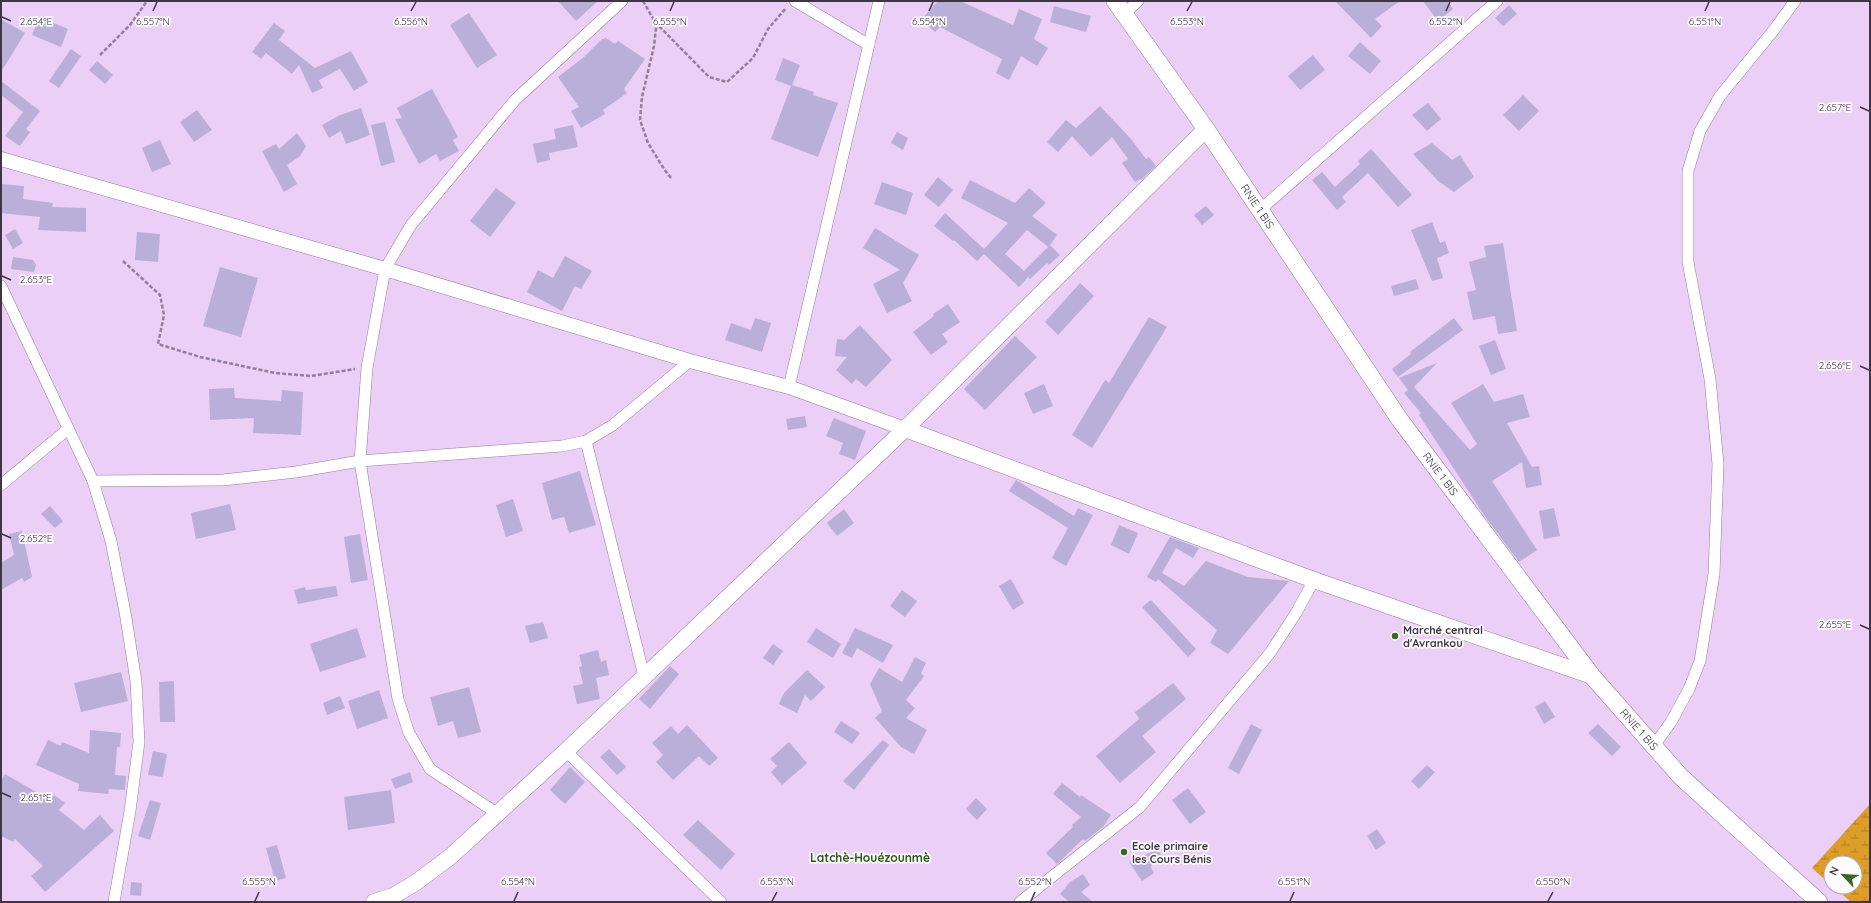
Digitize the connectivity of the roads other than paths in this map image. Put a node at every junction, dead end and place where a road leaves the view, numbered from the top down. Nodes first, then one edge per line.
1 (622, 1) edge
2 (879, 1) edge
3 (1138, 1) edge
4 (1497, 1) edge
5 (1795, 1) edge
6 (791, 4) edge
7 (1120, 8) edge
8 (869, 45) junction
9 (1206, 129) junction
10 (1, 159) edge
11 (1260, 210) junction
12 (385, 270) junction
13 (1, 286) edge
14 (690, 361) junction
15 (789, 387) junction
16 (68, 429) junction
17 (905, 429) junction
18 (586, 441) junction
19 (360, 460) junction
20 (93, 481) junction
21 (1, 484) edge
22 (1314, 580) junction
23 (644, 676) junction
24 (1592, 676) junction
25 (1653, 747) junction
26 (566, 751) junction
27 (498, 814) junction
28 (114, 902) edge
29 (374, 902) edge
30 (721, 902) edge
31 (1020, 902) edge
32 (1819, 902) edge

1 - 12 street
2 - 8 street
3 - 7 street
4 - 11 street
5 - 25 street
6 - 8 street
7 - 9 main road, RNIE 1 BIS
8 - 15 street
9 - 11 main road, RNIE 1 BIS
9 - 17 main road
10 - 12 street
11 - 24 main road, RNIE 1 BIS
12 - 14 street
12 - 19 street
13 - 16 street
14 - 15 street
14 - 18 street
15 - 17 street
16 - 20 street
16 - 21 street
17 - 22 main road
17 - 23 main road
18 - 19 street
18 - 23 street
19 - 20 street
19 - 27 street
20 - 28 street
22 - 24 main road
22 - 31 street
23 - 26 main road
24 - 25 main road, RNIE 1 BIS
25 - 32 main road, RNIE 1 BIS
26 - 27 main road
26 - 30 street
27 - 29 main road

